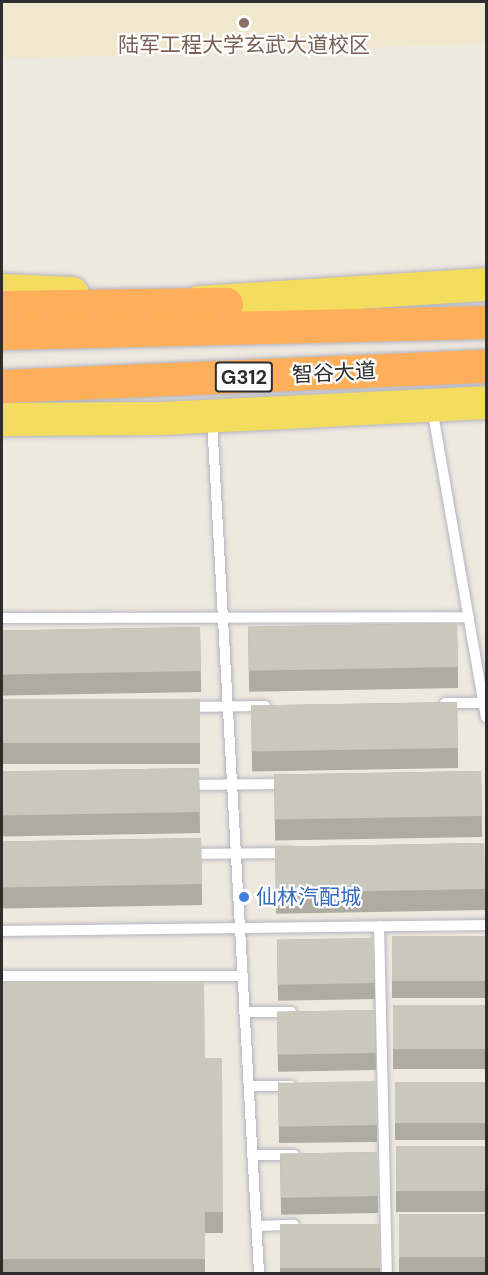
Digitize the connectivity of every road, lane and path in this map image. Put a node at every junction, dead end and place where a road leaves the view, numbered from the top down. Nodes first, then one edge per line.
1 (486, 284) edge
2 (2, 290) edge
3 (226, 304) junction
4 (2, 307) edge
5 (486, 322) edge
6 (2, 333) edge
7 (486, 366) edge
8 (2, 386) edge
9 (486, 402) edge
10 (432, 405) junction
11 (212, 416) junction
12 (2, 419) edge
13 (469, 617) junction
14 (2, 618) edge
15 (223, 618) junction
16 (484, 703) junction
17 (426, 704) edge
18 (274, 705) edge
19 (228, 706) junction
20 (168, 707) edge
21 (486, 717) edge
22 (174, 784) edge
23 (232, 784) junction
24 (301, 784) edge
25 (308, 853) edge
26 (177, 854) edge
27 (236, 854) junction
28 (486, 925) edge
29 (379, 926) junction
30 (240, 928) junction
31 (2, 931) edge
32 (2, 976) edge
33 (243, 976) junction
34 (301, 1011) edge
35 (375, 1011) junction
36 (393, 1011) edge
37 (244, 1012) junction
38 (249, 1086) junction
39 (304, 1086) edge
40 (252, 1155) junction
41 (307, 1155) edge
42 (303, 1225) edge
43 (374, 1225) edge
44 (392, 1225) junction
45 (256, 1226) junction
46 (259, 1274) edge
47 (387, 1274) edge

1 - 3 main road
2 - 3 main road
3 - 4 highway
5 - 6 highway
7 - 8 highway, 智谷大道 / G312
9 - 10 main road
10 - 11 main road
10 - 13 lane
11 - 12 main road
11 - 15 lane
13 - 15 lane
13 - 16 lane
14 - 15 lane
15 - 19 lane
16 - 17 lane
16 - 21 lane
18 - 19 lane
19 - 20 lane
19 - 23 lane
22 - 23 lane
23 - 24 lane
23 - 27 lane
25 - 27 lane
26 - 27 lane
27 - 30 lane
28 - 29 lane
29 - 30 lane
29 - 35 lane
30 - 31 lane
30 - 33 lane
32 - 33 lane
33 - 37 lane
34 - 37 lane
35 - 36 lane
35 - 44 lane
37 - 38 lane
38 - 39 lane
38 - 40 lane
40 - 41 lane
40 - 45 lane
42 - 45 lane
43 - 44 lane
44 - 47 lane
45 - 46 lane

